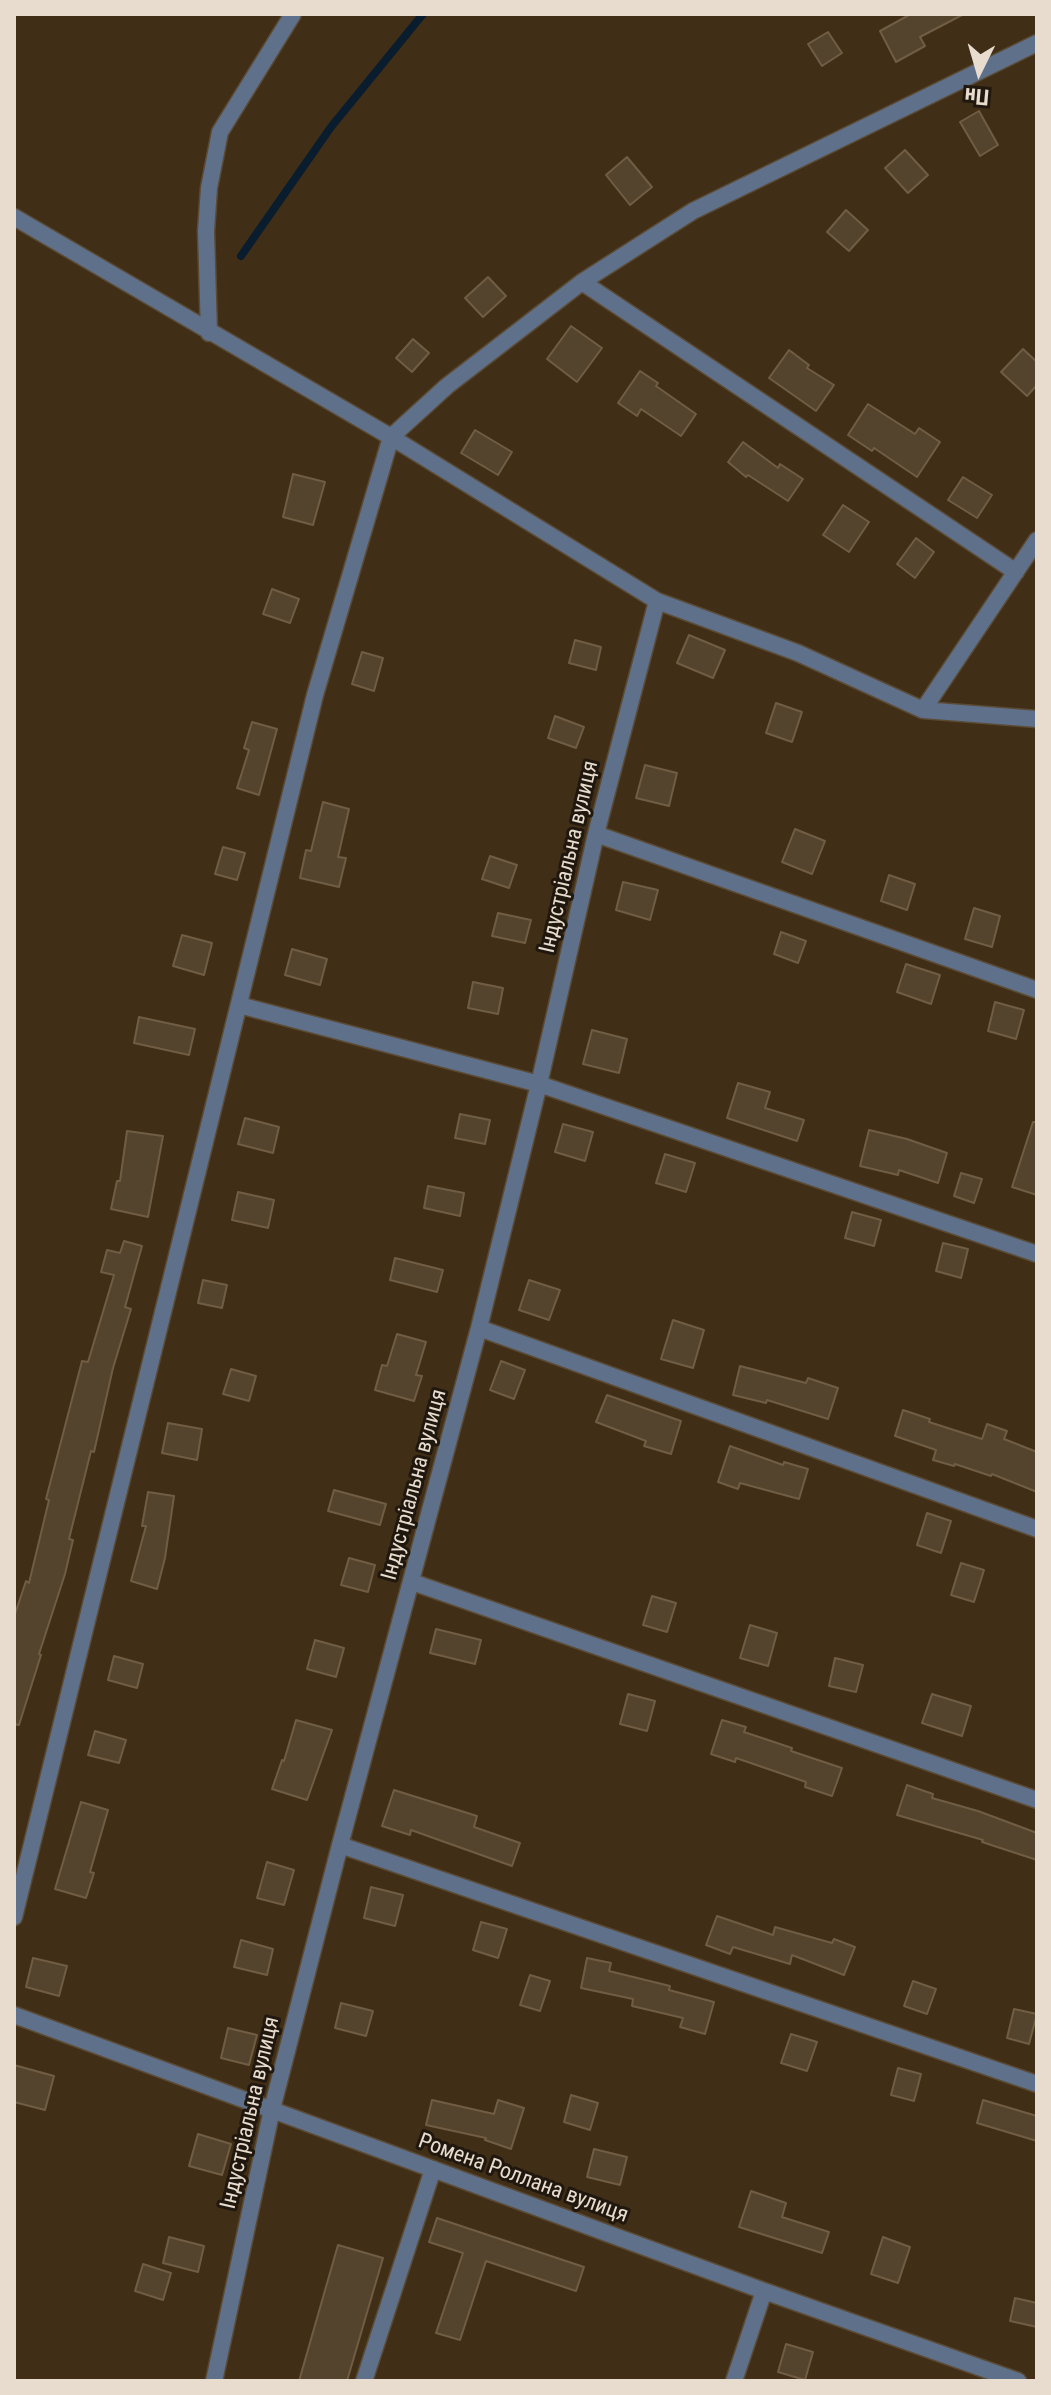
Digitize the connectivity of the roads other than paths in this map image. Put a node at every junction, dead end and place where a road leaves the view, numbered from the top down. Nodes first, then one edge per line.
1 (293, 14) edge
2 (1037, 43) edge
3 (14, 217) edge
4 (582, 282) junction
5 (209, 333) junction
6 (391, 437) junction
7 (1037, 540) edge
8 (1016, 572) junction
9 (657, 601) junction
10 (923, 710) junction
11 (1037, 719) edge
12 (596, 834) junction
13 (1037, 990) edge
14 (239, 1005) junction
15 (539, 1084) junction
16 (1037, 1254) edge
17 (479, 1328) junction
18 (1037, 1529) edge
19 (412, 1582) junction
20 (1037, 1800) edge
21 (340, 1845) junction
22 (14, 1917) edge
23 (14, 2015) edge
24 (1037, 2084) edge
25 (272, 2109) junction
26 (433, 2169) junction
27 (764, 2291) junction
28 (214, 2381) edge
29 (364, 2381) edge
30 (734, 2381) edge
31 (1018, 2381) edge

1 - 5 street
2 - 4 street
3 - 5 street
4 - 6 street
4 - 8 street
5 - 6 street
6 - 9 street
6 - 14 street
7 - 8 street
8 - 10 street
9 - 10 street
9 - 12 street, Індустріальна вулиця
10 - 11 street
12 - 13 street
12 - 15 street, Індустріальна вулиця
14 - 15 street
14 - 22 street
15 - 16 street
15 - 17 street, Індустріальна вулиця
17 - 18 street
17 - 19 street, Індустріальна вулиця
19 - 20 street
19 - 21 street, Індустріальна вулиця
21 - 24 street
21 - 25 street, Індустріальна вулиця
23 - 25 street, Ромена Роллана вулиця
25 - 26 street, Ромена Роллана вулиця
25 - 28 street, Індустріальна вулиця
26 - 27 street, Ромена Роллана вулиця
26 - 29 street
27 - 30 street
27 - 31 street, Ромена Роллана вулиця

